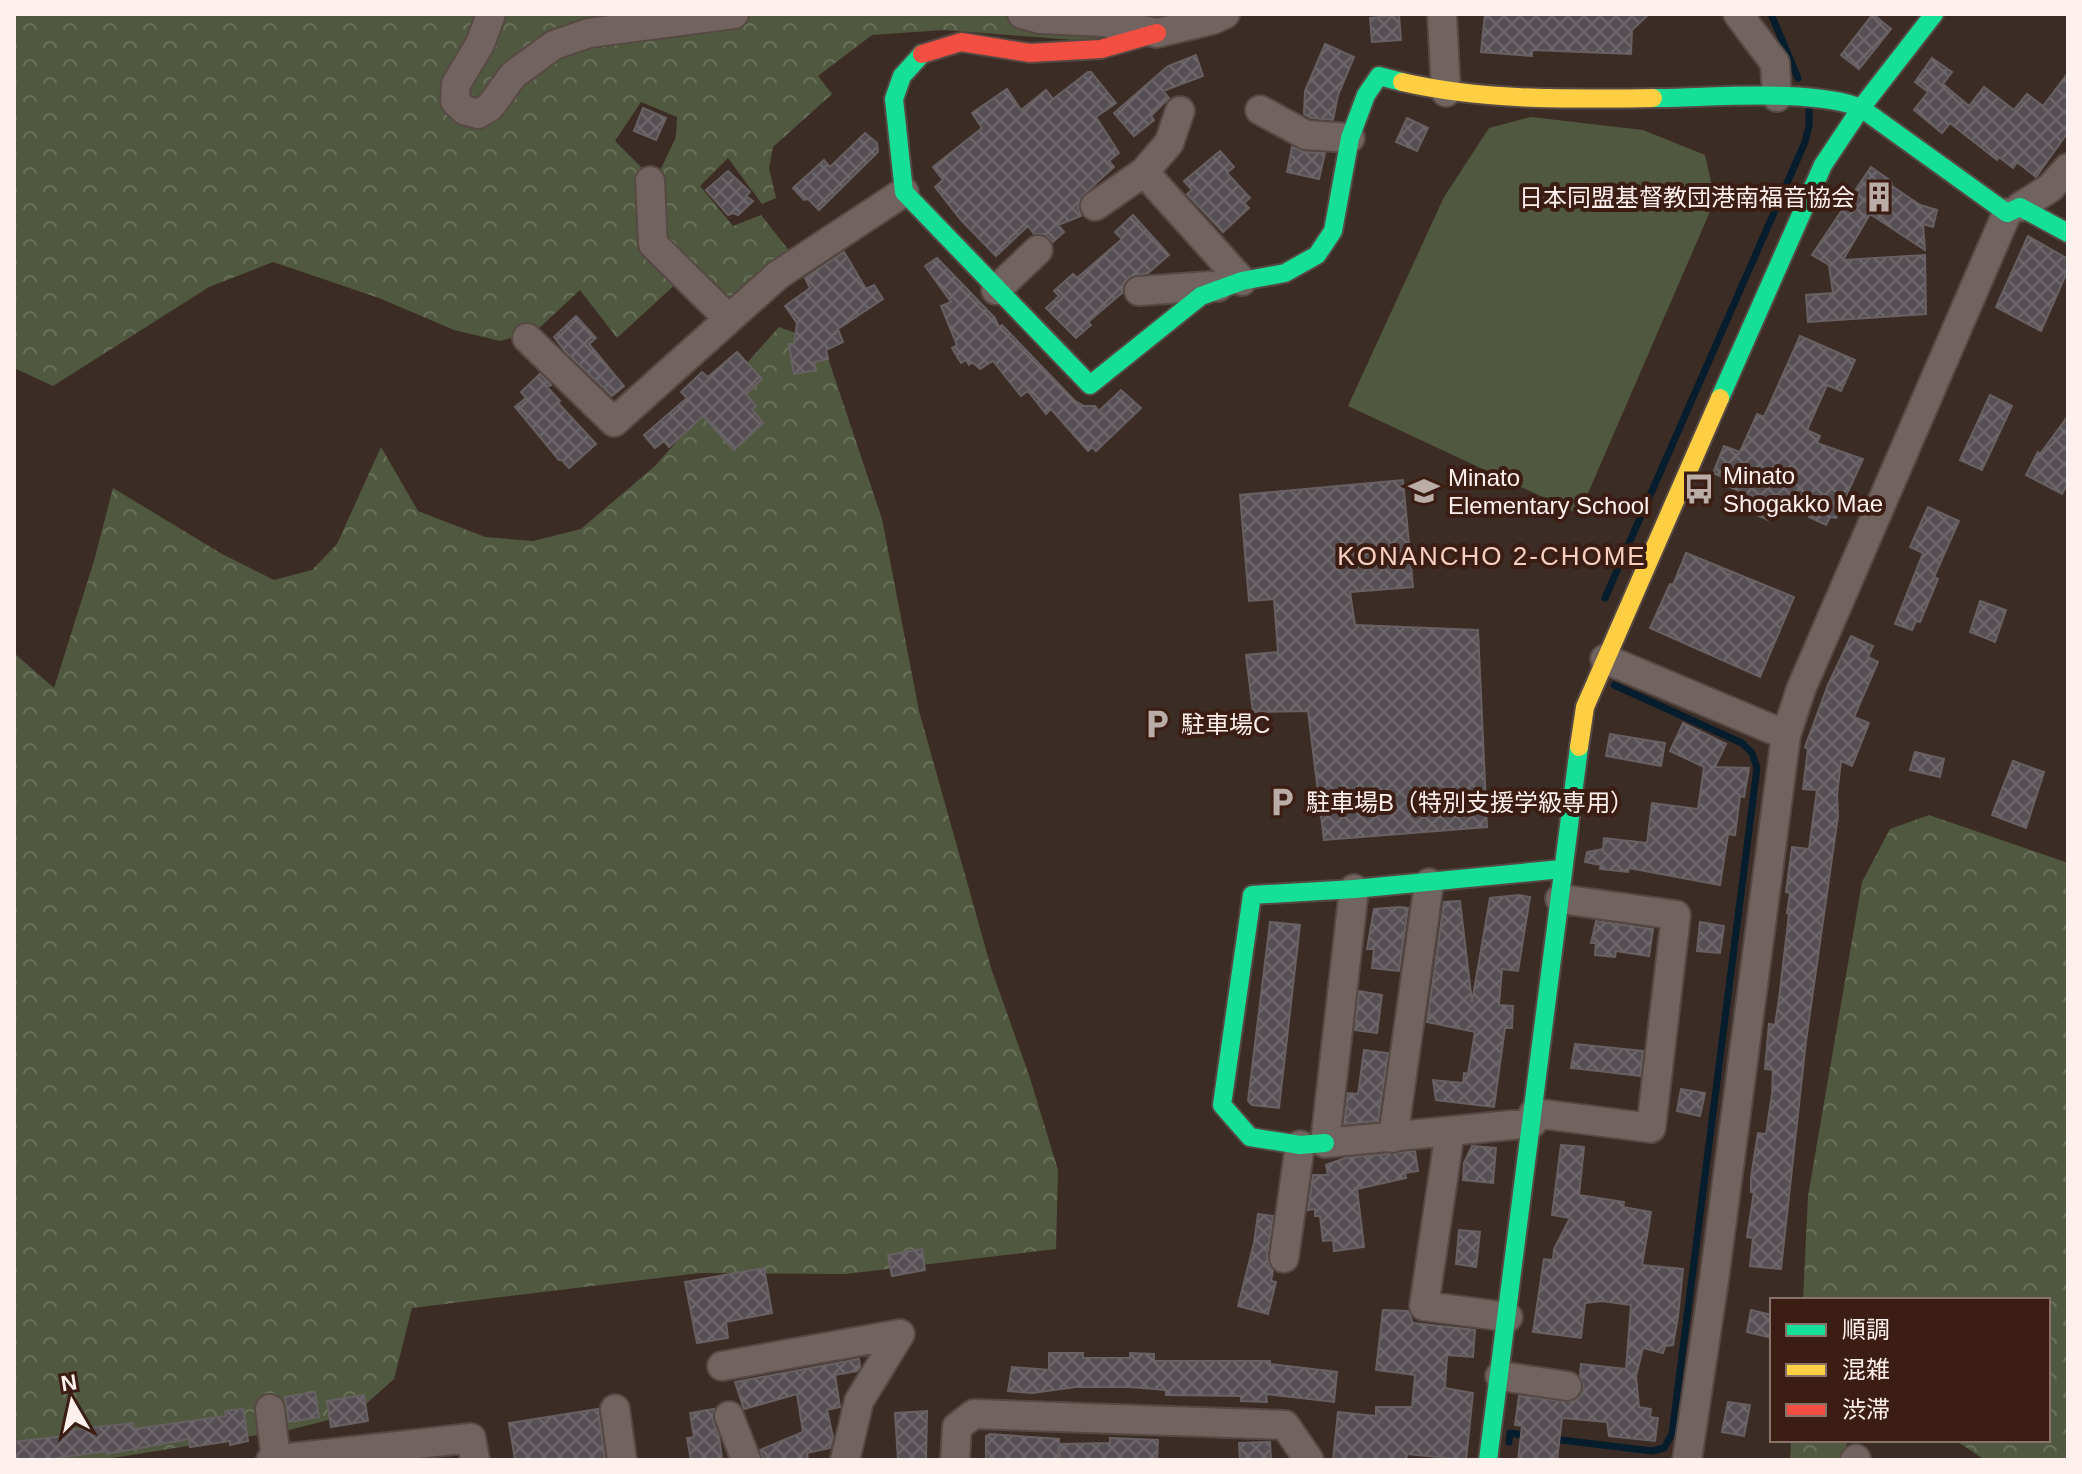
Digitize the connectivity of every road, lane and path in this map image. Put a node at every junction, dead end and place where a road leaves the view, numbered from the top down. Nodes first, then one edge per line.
1 (491, 14) edge
2 (734, 14) edge
3 (1022, 14) edge
4 (1225, 14) edge
5 (1442, 14) edge
6 (1738, 14) edge
7 (1934, 14) edge
8 (1157, 33) junction
9 (1446, 92) junction
10 (1777, 97) junction
11 (1861, 108) junction
12 (1260, 110) dead end
13 (1180, 111) dead end
14 (1350, 138) junction
15 (2068, 168) edge
16 (1144, 172) junction
17 (650, 181) dead end
18 (904, 192) junction
19 (1095, 206) dead end
20 (2014, 210) junction
21 (2068, 233) edge
22 (1038, 250) dead end
23 (1232, 285) junction
24 (996, 290) junction
25 (1139, 291) dead end
26 (729, 319) junction
27 (527, 338) dead end
28 (1605, 659) junction
29 (1786, 735) junction
30 (1562, 869) junction
31 (1429, 883) junction
32 (1354, 889) junction
33 (1560, 899) junction
34 (1533, 1118) junction
35 (1450, 1131) junction
36 (1393, 1138) junction
37 (1312, 1144) junction
38 (1284, 1258) dead end
39 (1508, 1317) junction
40 (722, 1366) dead end
41 (1500, 1376) junction
42 (1567, 1386) dead end
43 (270, 1409) dead end
44 (615, 1409) dead end
45 (729, 1416) dead end
46 (274, 1460) edge
47 (475, 1460) edge
48 (622, 1460) edge
49 (746, 1460) edge
50 (845, 1460) edge
51 (955, 1460) edge
52 (1309, 1460) edge
53 (1488, 1460) edge
54 (1687, 1460) edge

1 - 2 street
3 - 8 street
4 - 8 street
5 - 9 street
6 - 10 street
7 - 11 street
8 - 18 street
9 - 10 street
9 - 14 street
10 - 11 street
11 - 20 street
11 - 28 street
12 - 14 street
13 - 16 street
14 - 23 street
15 - 20 street
16 - 19 street
16 - 23 street
17 - 26 street
18 - 24 street
18 - 26 street
20 - 21 street
20 - 29 street
22 - 24 street
23 - 24 street
23 - 25 street
26 - 27 street
28 - 29 street
28 - 30 street
29 - 54 street
30 - 31 street
30 - 33 street
31 - 32 street
31 - 36 street
32 - 37 street
32 - 37 street
33 - 34 street
33 - 34 street
34 - 35 street
34 - 39 street
35 - 36 street
35 - 39 street
36 - 37 street
37 - 38 street
39 - 41 street
40 - 50 street
41 - 42 street
41 - 53 street
43 - 46 street
44 - 48 street
45 - 49 street
46 - 47 street
51 - 52 street

